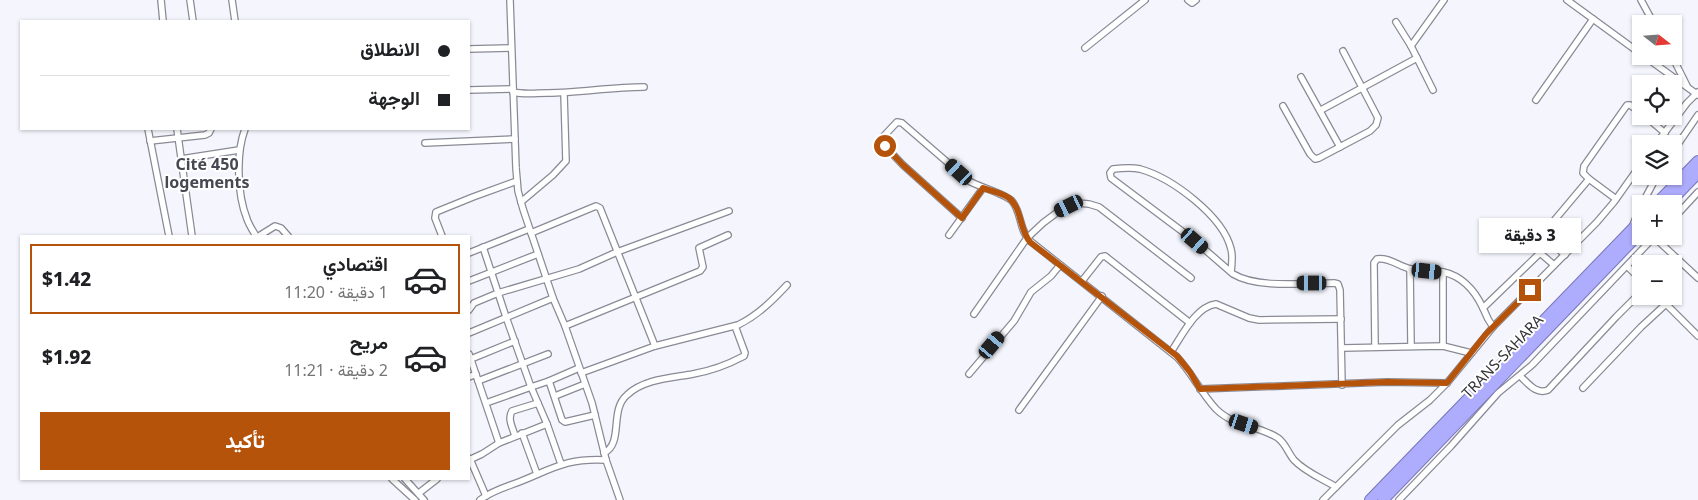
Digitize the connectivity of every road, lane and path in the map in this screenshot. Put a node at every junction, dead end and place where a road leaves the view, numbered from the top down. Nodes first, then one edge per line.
1 (161, 0) edge
2 (190, 0) edge
3 (232, 0) edge
4 (510, 0) edge
5 (1145, 0) edge
6 (1188, 0) edge
7 (1196, 0) edge
8 (1444, 0) edge
9 (1567, 0) edge
10 (1641, 0) edge
11 (1649, 15) edge
12 (1593, 19) junction
13 (163, 20) edge
14 (193, 20) edge
15 (235, 20) edge
16 (1396, 22) dead end
17 (1411, 46) junction
18 (1632, 47) edge
19 (511, 48) junction
20 (1085, 48) dead end
21 (470, 49) edge
22 (1342, 51) dead end
23 (1417, 58) junction
24 (1656, 65) edge
25 (1676, 65) edge
26 (1301, 76) dead end
27 (1363, 87) junction
28 (644, 88) dead end
29 (1688, 88) junction
30 (470, 90) edge
31 (513, 90) junction
32 (1433, 90) dead end
33 (1697, 93) edge
34 (564, 94) junction
35 (1536, 100) dead end
36 (1283, 106) dead end
37 (1632, 106) edge
38 (1321, 110) junction
39 (1698, 115) edge
40 (1656, 125) edge
41 (148, 130) edge
42 (177, 130) edge
43 (210, 130) edge
44 (245, 130) edge
45 (1665, 132) junction
46 (1663, 135) edge
47 (178, 138) junction
48 (1682, 138) edge
49 (515, 139) junction
50 (150, 141) junction
51 (425, 142) dead end
52 (1340, 147) junction
53 (239, 150) junction
54 (181, 159) junction
55 (1698, 160) edge
56 (1698, 173) edge
57 (1632, 177) edge
58 (1589, 179) junction
59 (517, 181) junction
60 (983, 188) junction
61 (1698, 192) edge
62 (1665, 195) edge
63 (1677, 195) edge
64 (1616, 199) junction
65 (521, 202) junction
66 (1682, 209) edge
67 (729, 211) dead end
68 (962, 218) junction
69 (1632, 227) edge
70 (530, 231) junction
71 (1630, 231) joint
72 (169, 235) edge
73 (192, 235) edge
74 (256, 235) edge
75 (259, 235) edge
76 (287, 235) edge
77 (442, 235) edge
78 (728, 235) dead end
79 (949, 235) dead end
80 (1543, 236) junction
81 (1027, 238) junction
82 (1632, 241) edge
83 (1647, 245) edge
84 (1663, 245) edge
85 (483, 247) junction
86 (617, 252) junction
87 (470, 253) edge
88 (1540, 253) junction
89 (538, 254) junction
90 (1565, 255) junction
91 (1060, 265) junction
92 (1554, 265) junction
93 (1627, 266) junction
94 (1410, 269) junction
95 (1632, 271) edge
96 (491, 272) junction
97 (1230, 272) junction
98 (1443, 272) junction
99 (1191, 278) dead end
100 (1698, 278) edge
101 (548, 279) junction
102 (1082, 281) junction
103 (470, 282) edge
104 (787, 285) dead end
105 (498, 293) junction
106 (1102, 296) junction
107 (636, 297) junction
108 (553, 298) junction
109 (1632, 301) edge
110 (1665, 305) edge
111 (1667, 305) edge
112 (1483, 308) junction
113 (470, 309) edge
114 (974, 314) dead end
115 (506, 317) junction
116 (1341, 319) junction
117 (1190, 323) junction
118 (565, 326) junction
119 (735, 326) junction
120 (1493, 327) junction
121 (470, 333) edge
122 (1698, 336) edge
123 (515, 341) junction
124 (1411, 345) junction
125 (656, 346) junction
126 (1375, 346) junction
127 (1443, 346) junction
128 (1342, 348) junction
129 (1172, 352) junction
130 (1471, 352) junction
131 (548, 354) dead end
132 (470, 357) edge
133 (523, 364) junction
134 (580, 371) junction
135 (476, 374) junction
136 (969, 374) dead end
137 (1520, 376) junction
138 (470, 377) edge
139 (478, 381) junction
140 (549, 381) junction
141 (1447, 383) junction
142 (585, 384) junction
143 (1342, 385) junction
144 (531, 386) junction
145 (1583, 388) dead end
146 (1200, 389) junction
147 (555, 396) junction
148 (486, 402) junction
149 (538, 403) junction
150 (1019, 410) dead end
151 (595, 415) junction
152 (547, 424) junction
153 (519, 435) junction
154 (499, 442) junction
155 (604, 453) junction
156 (470, 460) edge
157 (606, 460) junction
158 (561, 464) junction
159 (537, 474) junction
160 (393, 480) edge
161 (406, 480) edge
162 (436, 480) edge
163 (1336, 487) junction
164 (419, 493) junction
165 (486, 496) junction
166 (415, 500) edge
167 (424, 500) edge
168 (480, 500) edge
169 (620, 500) edge
170 (1323, 500) edge
171 (1370, 500) edge
172 (1383, 500) edge
173 (1399, 500) edge

1 - 13 street
2 - 14 street
3 - 15 street
4 - 19 street
5 - 20 street
6 - 7 street
8 - 17 street
9 - 12 street
10 - 11 street
12 - 18 street
12 - 35 street
16 - 17 street
17 - 23 street
19 - 21 street
19 - 31 street
22 - 27 street
23 - 27 street
23 - 32 street
24 - 29 street
25 - 29 street
26 - 38 street
27 - 38 street
27 - 52 street
28 - 34 street
29 - 33 street
30 - 31 street
31 - 34 street
31 - 49 street
33 - 45 street
34 - 65 street
36 - 52 street
37 - 58 street
38 - 52 street
39 - 48 street
40 - 45 street
41 - 50 street
42 - 47 street
43 - 47 street
44 - 53 street
45 - 46 street
47 - 50 street
47 - 54 street
49 - 51 street
49 - 59 street
50 - 72 street
53 - 54 street
53 - 74 street
54 - 73 street
55 - 62 highway
56 - 63 highway
57 - 64 street
58 - 64 street
58 - 80 street
59 - 65 street
59 - 77 street
60 - 68 street
60 - 68 street
60 - 81 street
61 - 66 street
64 - 90 street
65 - 70 street
67 - 86 street
68 - 79 street
69 - 71 street
70 - 85 street
70 - 86 street
70 - 89 street
71 - 171 highway, TRANS-SAHARA
75 - 76 street
78 - 107 street
80 - 88 street
80 - 90 street
81 - 91 street
81 - 99 street
81 - 114 street
82 - 172 highway, TRANS-SAHARA
83 - 93 street
84 - 100 street
85 - 87 street
85 - 96 street
86 - 101 street
86 - 107 street
88 - 92 street
88 - 112 street
89 - 96 street
89 - 101 street
90 - 92 street
91 - 102 street
91 - 136 street
92 - 120 street
93 - 95 street
93 - 137 street
94 - 98 street
94 - 124 street
94 - 126 street
96 - 103 street
96 - 105 street
97 - 97 street
97 - 116 street
98 - 112 street
98 - 127 street
101 - 105 street
101 - 108 street
102 - 106 street
102 - 117 street
104 - 119 street
105 - 113 street
105 - 115 street
106 - 129 street
106 - 150 street
107 - 118 street
107 - 125 street
108 - 115 street
108 - 118 street
109 - 137 street
110 - 145 street
111 - 122 street
112 - 120 street
115 - 121 street
115 - 123 street
116 - 117 street
116 - 128 street
117 - 129 street
118 - 134 street
119 - 125 street
119 - 155 street
120 - 130 street
123 - 132 street
123 - 133 street
124 - 126 street
124 - 127 street
125 - 134 street
126 - 128 street
127 - 130 street
128 - 143 street
129 - 146 street
130 - 141 street
131 - 133 street
132 - 135 street
133 - 139 street
133 - 144 street
134 - 140 street
134 - 142 street
135 - 138 street
135 - 139 street
137 - 173 street
139 - 148 street
140 - 144 street
140 - 147 street
141 - 143 street
141 - 163 street
142 - 147 street
142 - 151 street
143 - 146 street
144 - 148 street
144 - 149 street
146 - 163 street
147 - 151 street
148 - 154 street
149 - 152 street
149 - 153 street
151 - 155 street
152 - 153 street
152 - 158 street
153 - 154 street
153 - 159 street
154 - 156 street
155 - 157 street
156 - 165 street
157 - 158 street
157 - 169 street
158 - 159 street
159 - 165 street
160 - 166 street
161 - 164 street
162 - 164 street
163 - 170 street
164 - 167 street
165 - 168 street

